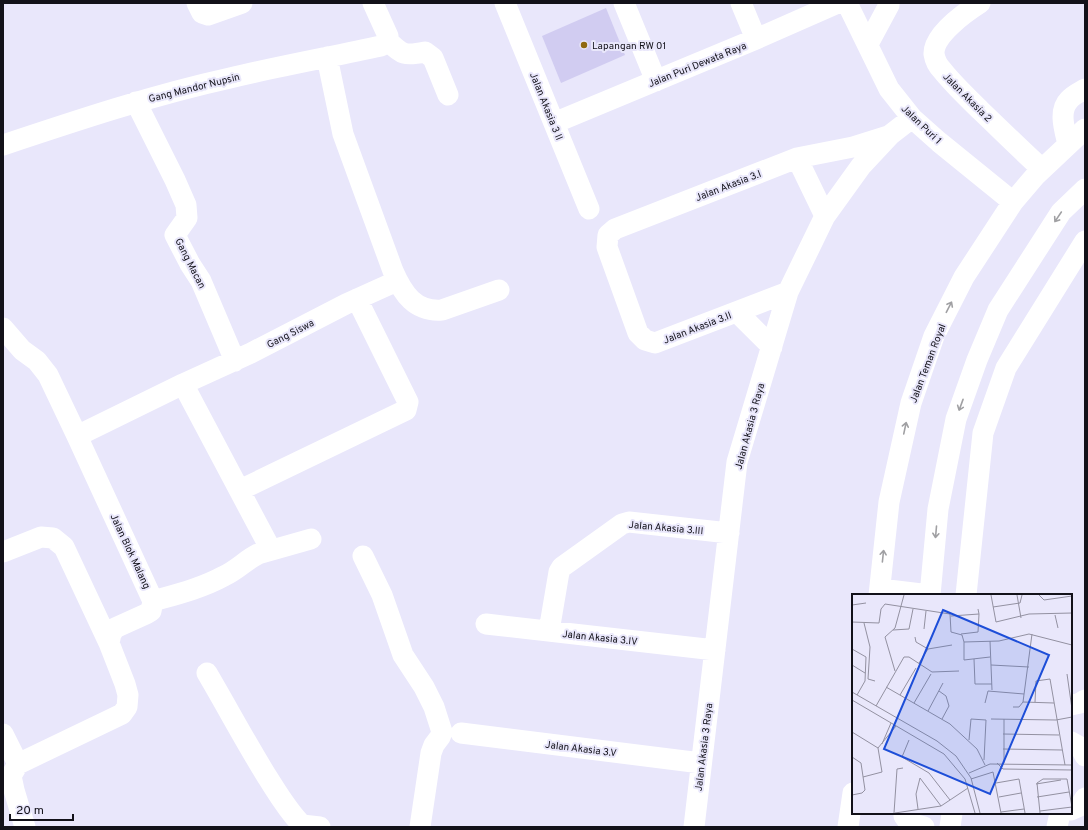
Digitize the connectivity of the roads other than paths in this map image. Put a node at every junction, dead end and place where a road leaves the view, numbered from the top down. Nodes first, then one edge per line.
1 (197, 3) edge
2 (242, 3) edge
3 (373, 3) edge
4 (505, 3) edge
5 (624, 3) edge
6 (741, 3) edge
7 (838, 3) edge
8 (847, 3) edge
9 (889, 4) edge
10 (972, 5) edge
11 (756, 39) junction
12 (388, 41) junction
13 (870, 41) junction
14 (327, 57) junction
15 (656, 81) junction
16 (1085, 89) edge
17 (448, 95) dead end
18 (136, 102) junction
19 (912, 118) junction
20 (554, 123) junction
21 (1085, 129) edge
22 (1068, 144) junction
23 (3, 145) edge
24 (857, 157) junction
25 (797, 158) junction
26 (1039, 172) junction
27 (1085, 189) edge
28 (1015, 199) junction
29 (589, 209) dead end
30 (825, 216) junction
31 (608, 235) joint
32 (1085, 241) edge
33 (397, 281) junction
34 (499, 290) dead end
35 (788, 292) junction
36 (357, 299) junction
37 (737, 312) junction
38 (3, 328) edge
39 (772, 347) junction
40 (235, 361) junction
41 (972, 375) junction
42 (183, 384) junction
43 (999, 386) junction
44 (77, 436) junction
45 (240, 490) junction
46 (729, 533) junction
47 (311, 539) dead end
48 (271, 550) junction
49 (3, 552) edge
50 (364, 556) dead end
51 (884, 592) edge
52 (927, 594) edge
53 (966, 594) edge
54 (153, 601) junction
55 (486, 624) dead end
56 (549, 631) junction
57 (109, 643) junction
58 (715, 650) junction
59 (207, 672) dead end
60 (1085, 700) edge
61 (1072, 704) edge
62 (461, 732) dead end
63 (3, 734) edge
64 (1072, 743) edge
65 (1085, 756) edge
66 (701, 763) junction
67 (18, 764) junction
68 (1085, 798) edge
69 (852, 799) edge
70 (1072, 810) edge
71 (952, 814) edge
72 (1060, 814) edge
73 (904, 819) edge
74 (308, 826) edge
75 (25, 827) edge
76 (420, 827) edge
77 (694, 827) edge
78 (848, 827) edge
79 (924, 827) edge
80 (950, 827) edge
81 (1056, 827) edge

1 - 2 street
3 - 12 street
4 - 20 street, Jalan Akasia 3 II
5 - 15 street
6 - 11 street
7 - 11 street, Jalan Puri Dewata Raya
8 - 13 street, Jalan Puri 1
9 - 13 street
10 - 26 street, Jalan Akasia 2
11 - 15 street, Jalan Puri Dewata Raya
12 - 14 street, Gang Mandor Nupsin
12 - 17 street
13 - 19 street, Jalan Puri 1
14 - 18 street, Gang Mandor Nupsin
14 - 33 street
15 - 20 street, Jalan Puri Dewata Raya
16 - 22 street
18 - 23 street, Gang Mandor Nupsin
18 - 40 street, Gang Macan
19 - 24 street, Jalan Akasia 3 Raya
19 - 28 street, Jalan Puri 1
20 - 29 street, Jalan Akasia 3 II
21 - 22 street, Jalan Teman Royal
22 - 26 street, Jalan Teman Royal
24 - 25 street, Jalan Akasia 3.I
24 - 30 street, Jalan Akasia 3 Raya
25 - 30 street
25 - 31 street, Jalan Akasia 3.I
26 - 28 street, Jalan Teman Royal
27 -> 41 street
51 -> 28 street, Jalan Teman Royal
30 - 35 street, Jalan Akasia 3 Raya
31 - 37 street, Jalan Akasia 3.II
32 - 43 street
33 - 34 street
33 - 36 street, Gang Siswa
35 - 37 street, Jalan Akasia 3.II
35 - 39 street, Jalan Akasia 3 Raya
36 - 40 street, Gang Siswa
36 - 45 street
37 - 39 street
38 - 44 street, Jalan Blok Malang
39 - 46 street, Jalan Akasia 3 Raya
40 - 42 street, Gang Siswa
41 - 43 street
41 -> 52 street
42 - 44 street, Gang Siswa
42 - 45 street
43 - 53 street
44 - 54 street, Jalan Blok Malang
45 - 48 street
46 - 56 street, Jalan Akasia 3.III
46 - 58 street, Jalan Akasia 3 Raya
47 - 48 street
48 - 54 street
49 - 57 street
50 - 76 street
51 - 52 street
54 - 57 street, Jalan Blok Malang
55 - 56 street, Jalan Akasia 3.IV
56 - 58 street, Jalan Akasia 3.IV
57 - 67 street
58 - 66 street, Jalan Akasia 3 Raya
59 - 74 street
60 - 61 street
62 - 66 street, Jalan Akasia 3.V
63 - 67 street
64 - 65 street
66 - 77 street, Jalan Akasia 3 Raya
67 - 75 street
68 - 70 street
69 - 78 street
71 - 80 street
72 - 81 street
73 - 79 street

